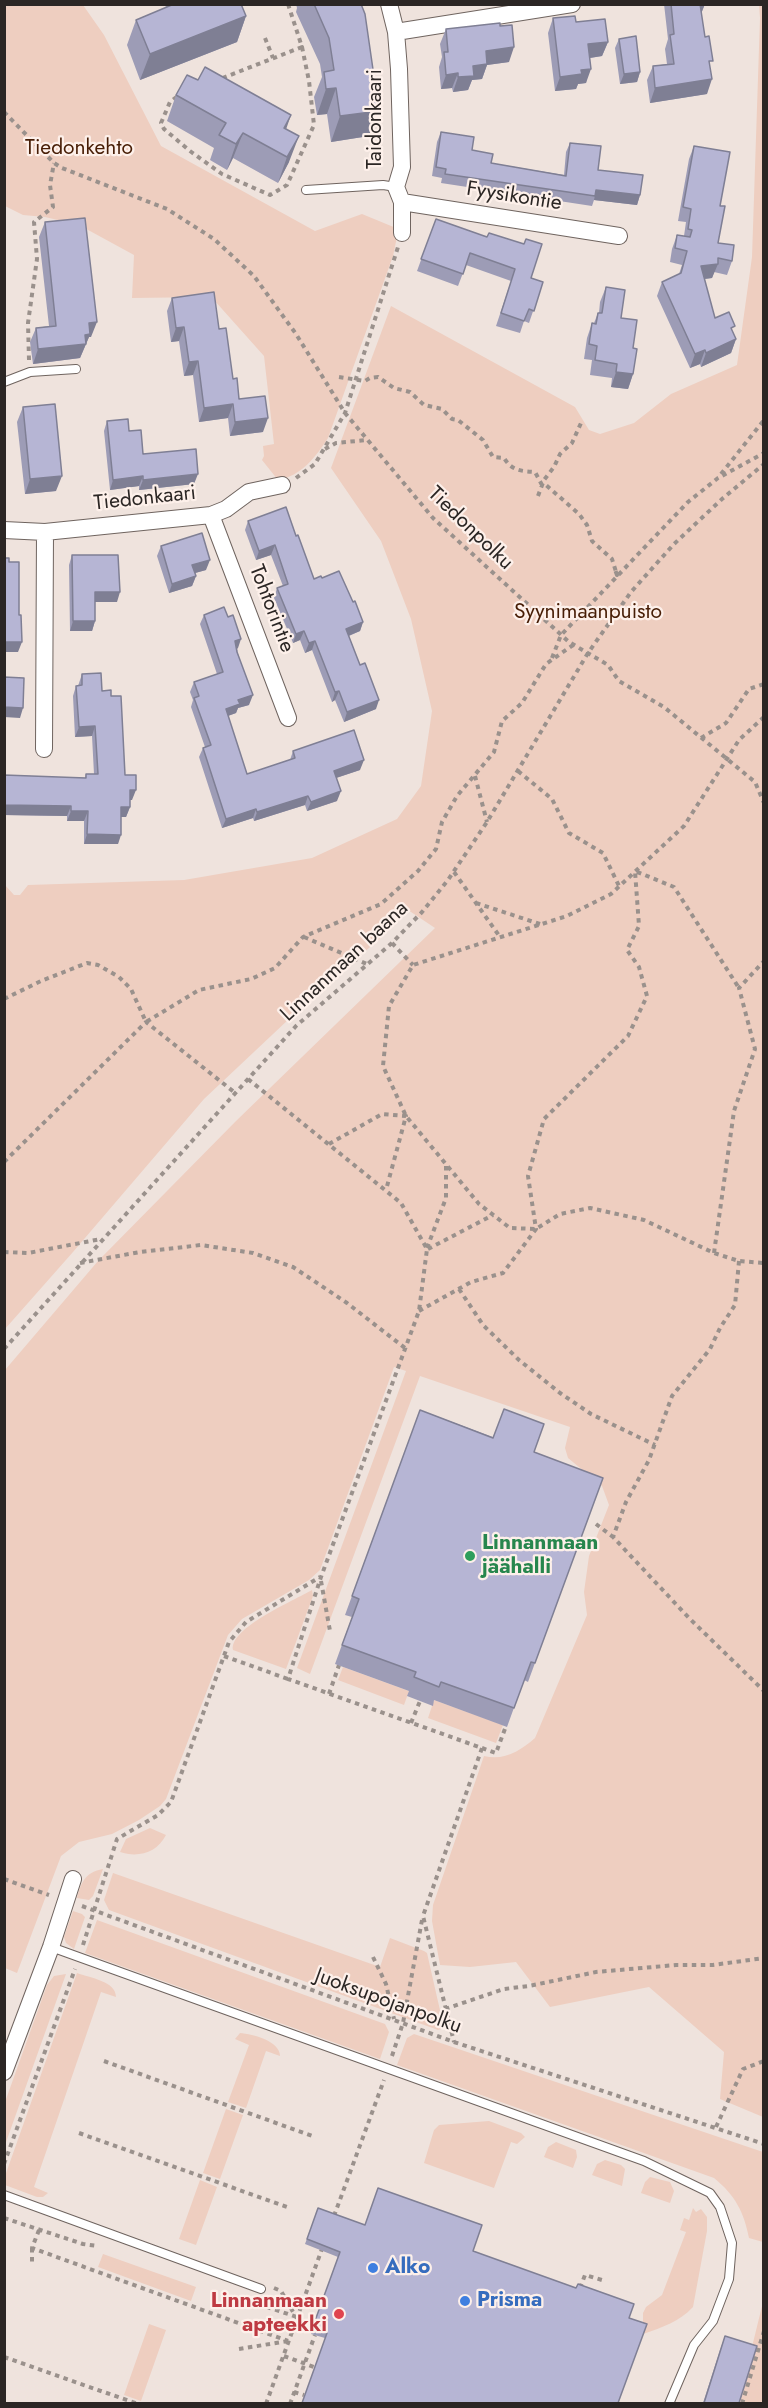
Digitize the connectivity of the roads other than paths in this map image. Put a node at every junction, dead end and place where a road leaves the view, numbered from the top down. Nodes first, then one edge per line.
1 (388, 4) edge
2 (572, 4) edge
3 (396, 32) junction
4 (306, 190) dead end
5 (399, 194) junction
6 (402, 232) road end
7 (619, 236) dead end
8 (76, 369) dead end
9 (4, 382) edge
10 (282, 485) road end
11 (211, 515) junction
12 (4, 530) edge
13 (45, 532) junction
14 (288, 718) dead end
15 (44, 749) dead end
16 (73, 1879) dead end
17 (51, 1947) junction
18 (4, 2072) edge
19 (4, 2195) edge
20 (261, 2289) dead end
21 (669, 2403) edge

1 - 3 street, Taidonkaari
2 - 3 street
3 - 5 street, Taidonkaari
4 - 5 lane
5 - 6 street, Taidonkaari
5 - 7 street, Fyysikontie
8 - 9 lane
10 - 11 street, Tiedonkaari
11 - 13 street, Tiedonkaari
11 - 14 street, Tohtorintie
12 - 13 street, Tiedonkaari
13 - 15 street
16 - 17 street
17 - 18 street
17 - 21 lane
19 - 20 lane

